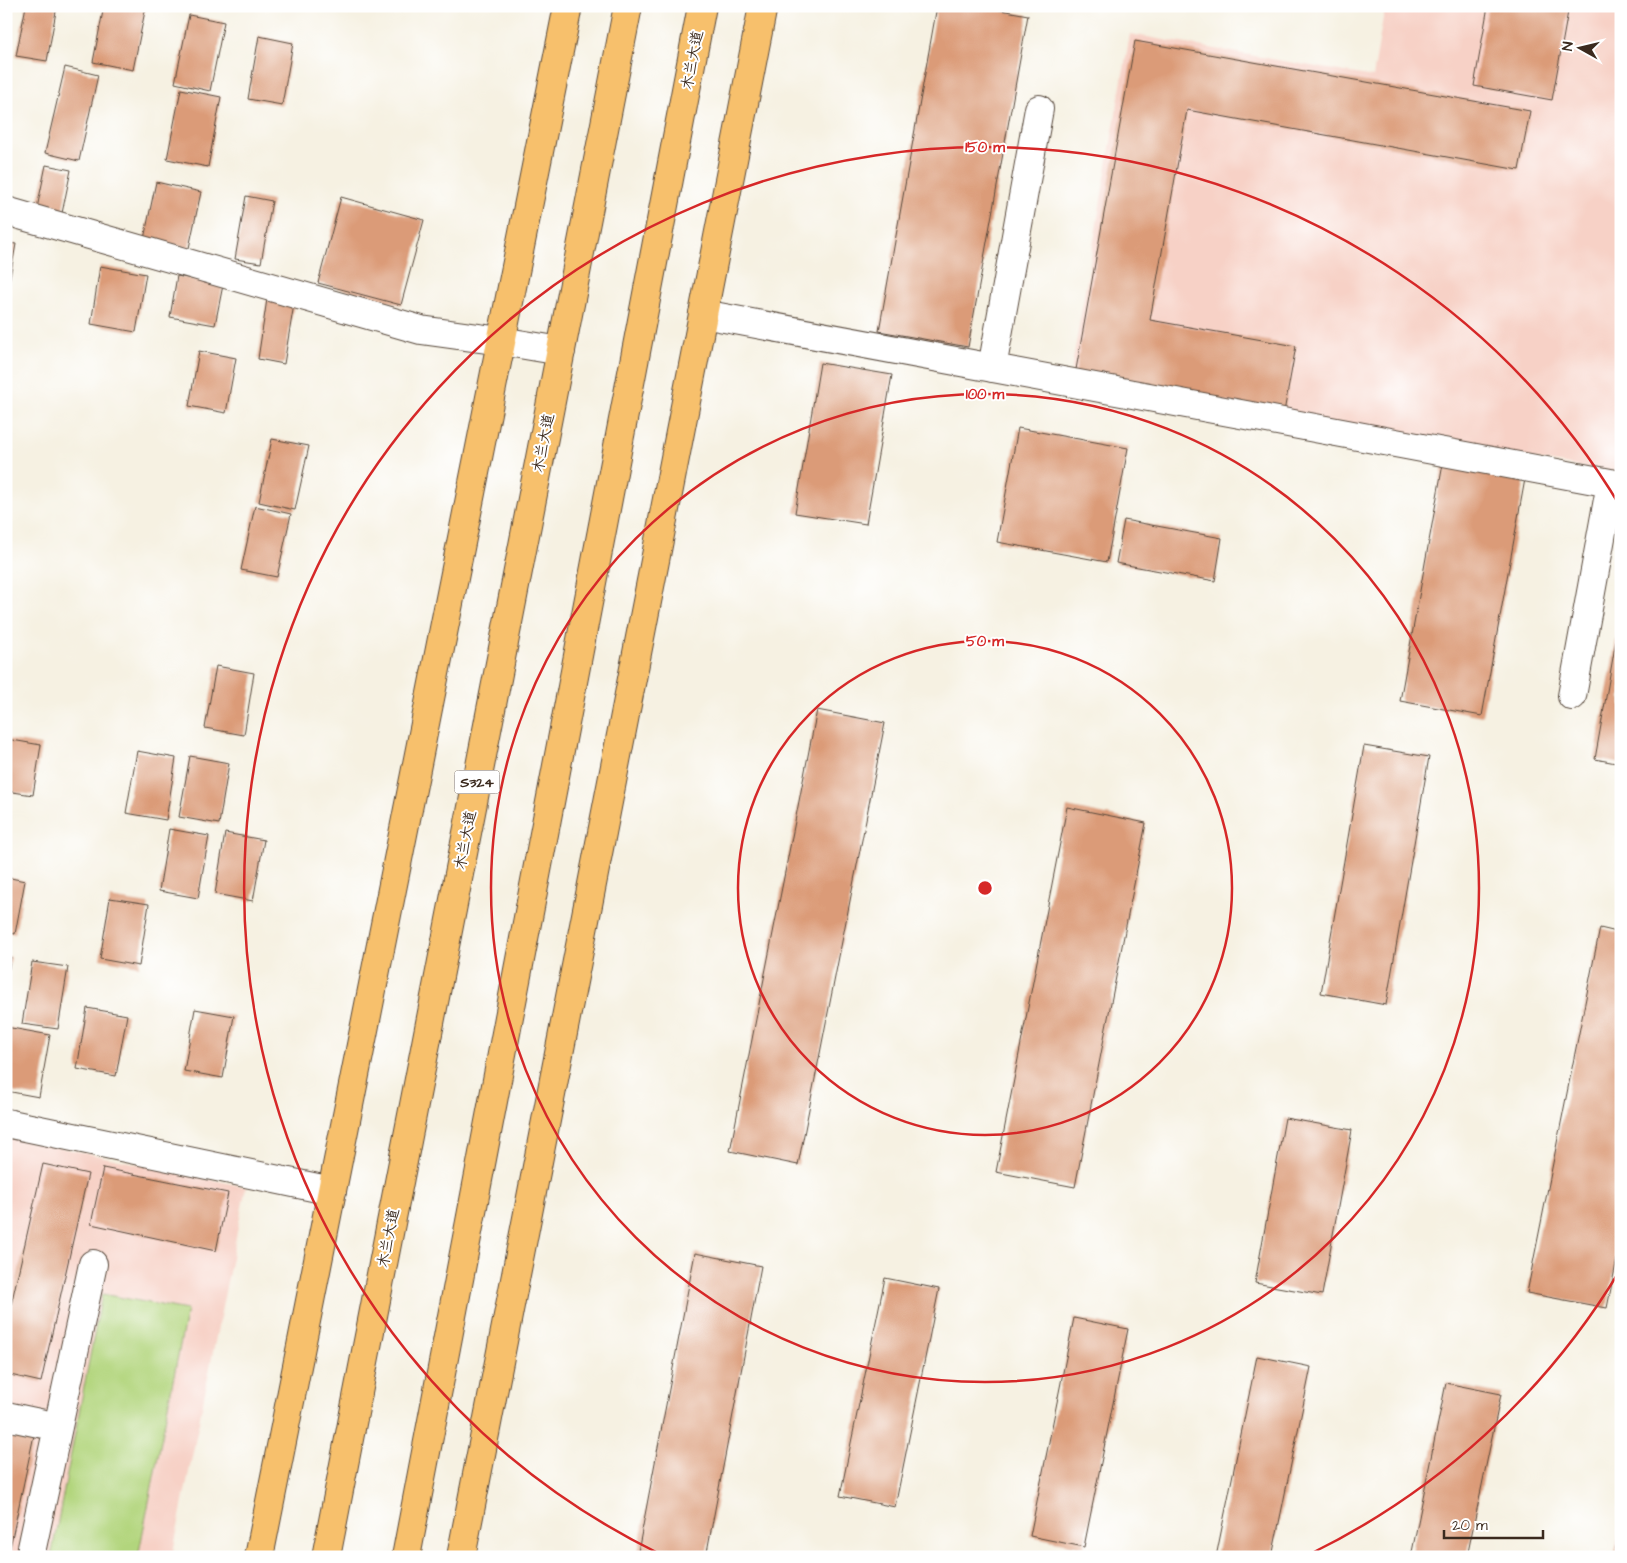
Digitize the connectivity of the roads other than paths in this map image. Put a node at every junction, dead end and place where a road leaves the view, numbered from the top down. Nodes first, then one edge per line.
1 (568, 6) edge
2 (628, 6) edge
3 (702, 6) edge
4 (763, 6) edge
5 (1039, 109) dead end
6 (6, 211) edge
7 (703, 314) junction
8 (501, 341) junction
9 (561, 351) junction
10 (992, 368) junction
11 (1616, 484) edge
12 (1572, 696) dead end
13 (6, 1123) edge
14 (332, 1192) junction
15 (94, 1264) dead end
16 (6, 1416) edge
17 (58, 1427) junction
18 (30, 1557) edge
19 (259, 1557) edge
20 (326, 1557) edge
21 (406, 1557) edge
22 (461, 1557) edge

1 - 8 main road
2 - 9 main road, 木兰大道 / S324
3 - 21 main road, 木兰大道
4 - 7 main road
5 - 10 street
6 - 8 street
7 - 10 street
7 - 22 main road
8 - 9 street
8 - 14 main road
9 - 20 main road, 木兰大道 / S324
10 - 11 street
11 - 12 street
13 - 14 street
14 - 19 main road
15 - 17 street
16 - 17 street
17 - 18 street

